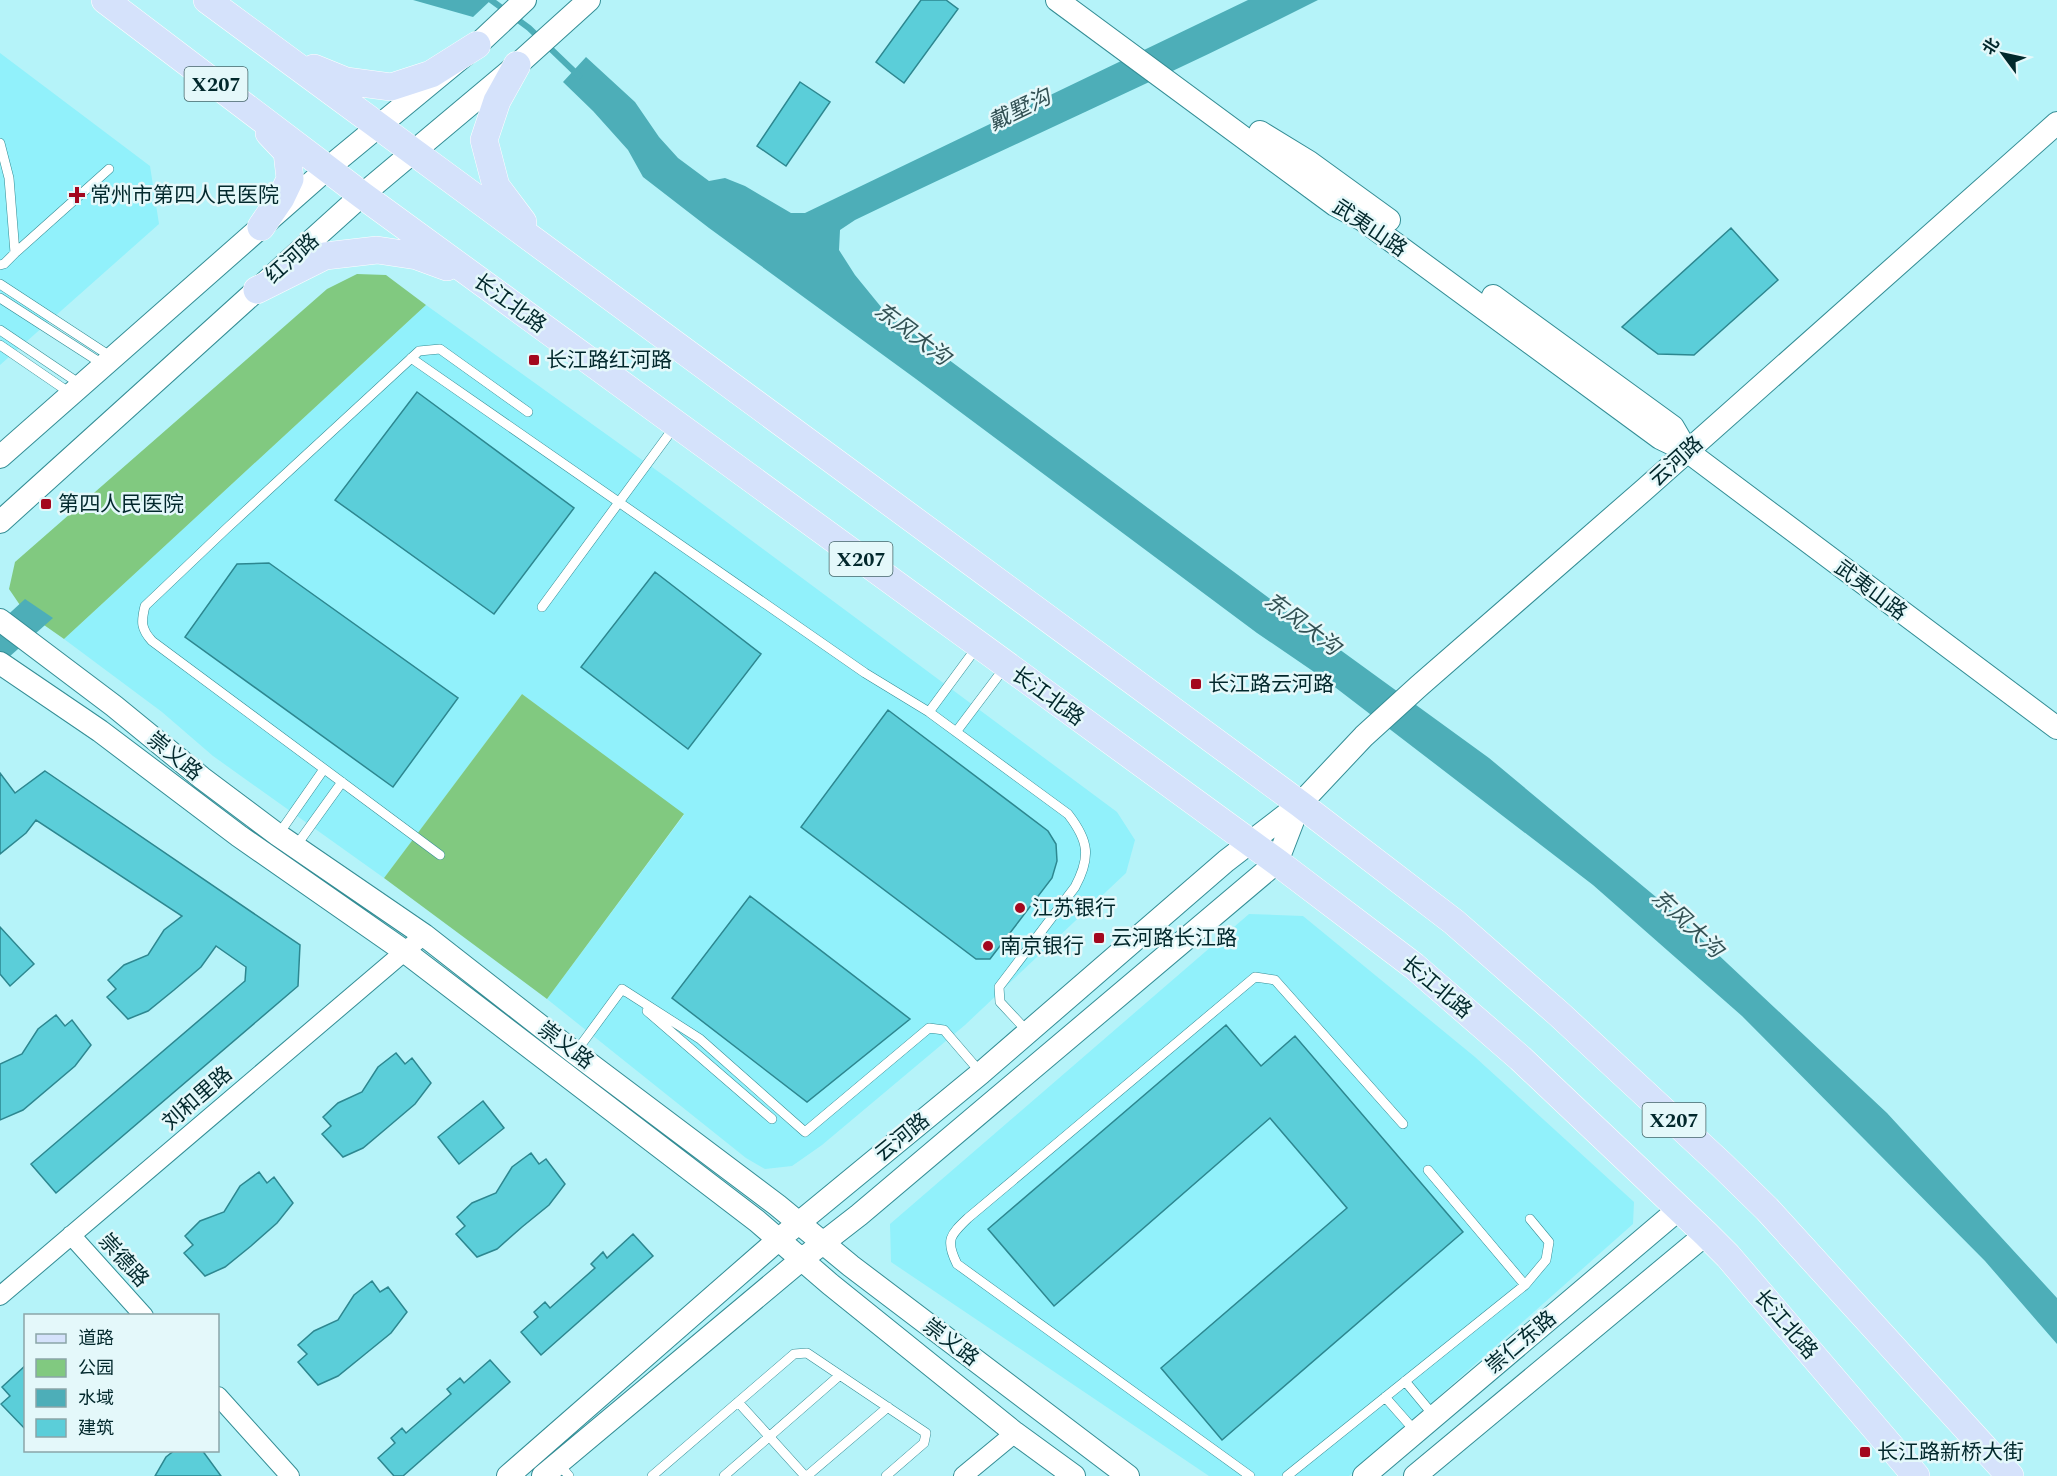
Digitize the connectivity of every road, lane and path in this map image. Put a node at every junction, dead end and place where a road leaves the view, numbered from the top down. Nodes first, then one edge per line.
1 (105, 0) edge
2 (207, 0) edge
3 (525, 0) edge
4 (589, 0) edge
5 (1057, 0) edge
6 (1082, 0) edge
7 (477, 45) junction
8 (1133, 48) junction
9 (282, 55) junction
10 (517, 65) junction
11 (235, 98) junction
12 (2057, 123) edge
13 (378, 126) junction
14 (0, 143) edge
15 (413, 152) junction
16 (328, 168) junction
17 (109, 169) dead end
18 (362, 195) junction
19 (261, 227) junction
20 (542, 247) junction
21 (15, 254) junction
22 (0, 265) edge
23 (473, 276) junction
24 (0, 284) edge
25 (257, 290) junction
26 (0, 298) edge
27 (0, 330) edge
28 (0, 345) edge
29 (411, 358) junction
30 (109, 362) junction
31 (77, 389) junction
32 (528, 412) dead end
33 (676, 424) junction
34 (1687, 451) junction
35 (0, 457) edge
36 (620, 502) junction
37 (0, 522) edge
38 (542, 607) dead end
39 (0, 620) edge
40 (978, 645) junction
41 (1006, 665) junction
42 (8, 669) edge
43 (929, 712) junction
44 (2057, 728) edge
45 (956, 732) junction
46 (324, 769) junction
47 (342, 782) junction
48 (1300, 804) junction
49 (287, 841) junction
50 (1250, 843) junction
51 (440, 855) dead end
52 (1276, 862) junction
53 (424, 935) junction
54 (404, 951) junction
55 (622, 989) junction
56 (1028, 1032) junction
57 (575, 1053) junction
58 (981, 1073) junction
59 (772, 1119) dead end
60 (1403, 1124) dead end
61 (1428, 1170) dead end
62 (1679, 1209) junction
63 (1530, 1219) dead end
64 (799, 1224) junction
65 (1706, 1234) junction
66 (71, 1235) junction
67 (778, 1240) junction
68 (822, 1243) junction
69 (801, 1260) junction
70 (1525, 1285) junction
71 (0, 1296) edge
72 (142, 1314) edge
73 (840, 1375) junction
74 (1405, 1381) junction
75 (1385, 1396) junction
76 (219, 1397) edge
77 (738, 1402) junction
78 (888, 1407) junction
79 (1434, 1416) junction
80 (1416, 1431) junction
81 (1015, 1433) junction
82 (769, 1437) junction
83 (557, 1472) edge
84 (290, 1476) edge
85 (508, 1476) edge
86 (652, 1476) edge
87 (724, 1476) edge
88 (806, 1476) edge
89 (886, 1476) edge
90 (963, 1476) edge
91 (1074, 1476) edge
92 (1128, 1476) edge
93 (1250, 1476) edge
94 (1287, 1476) edge
95 (1364, 1476) edge
96 (1415, 1476) edge
97 (1916, 1476) edge
98 (2010, 1476) edge

1 - 11 main road, 长江北路 / X207
2 - 9 main road, X207
3 - 7 street, 红河路
4 - 10 street, 红河路
5 - 8 street, 武夷山路
6 - 8 street, 武夷山路
7 - 9 main road
7 - 13 street, 红河路
8 - 34 street, 武夷山路
9 - 13 main road, X207
10 - 15 street, 红河路
10 - 20 main road
11 - 16 main road, 长江北路 / X207
11 - 19 main road
12 - 34 street, 云河路
13 - 15 main road, X207
13 - 16 street, 红河路
14 - 21 lane
15 - 18 street, 红河路
15 - 20 main road, X207
16 - 18 main road, 长江北路 / X207
16 - 19 street, 红河路
17 - 21 lane
18 - 23 main road, 长江北路 / X207
18 - 25 street, 红河路
19 - 30 street, 红河路
20 - 48 main road, X207
21 - 22 lane
23 - 25 main road
23 - 33 main road, 长江北路 / X207
24 - 30 lane
25 - 37 street, 红河路
26 - 30 lane
27 - 31 lane
28 - 31 lane
29 - 32 lane
29 - 36 lane
29 - 46 lane
30 - 31 street, 红河路
31 - 35 street, 红河路
33 - 36 lane
33 - 40 main road, 长江北路 / X207
34 - 44 street, 武夷山路
34 - 48 street, 云河路
36 - 38 lane
36 - 43 lane
39 - 49 street, 崇义路
40 - 41 main road, 长江北路 / X207
40 - 43 lane
41 - 45 lane
41 - 50 main road, 长江北路 / X207
42 - 54 street, 崇义路
43 - 45 lane
45 - 56 lane
46 - 47 lane
46 - 49 lane
47 - 49 lane
47 - 51 lane
48 - 50 street, 云河路
48 - 52 street, 云河路
48 - 98 main road, X207
49 - 53 street, 崇义路
50 - 52 main road, 长江北路 / X207
50 - 56 street, 云河路
52 - 62 main road, 长江北路 / X207
52 - 68 street, 云河路
53 - 54 street, 刘和里路
53 - 57 street, 崇义路
54 - 66 street, 刘和里路
54 - 67 street, 崇义路
55 - 57 lane
55 - 58 lane
55 - 59 lane
56 - 58 street, 云河路
57 - 64 street, 崇义路
58 - 64 street, 云河路
60 - 93 lane
61 - 70 lane
62 - 65 main road, 长江北路 / X207
62 - 79 street, 崇仁东路
63 - 70 lane
64 - 67 street, 云河路
64 - 68 street, 崇义路
65 - 96 street, 崇仁东路
65 - 97 main road, 长江北路 / X207
66 - 71 street, 刘和里路
66 - 72 street, 崇德路
67 - 69 street, 崇义路
67 - 85 street, 云河路
68 - 69 street, 云河路
68 - 92 street, 崇义路
69 - 81 street, 崇义路
69 - 83 street, 云河路
70 - 74 lane
73 - 77 lane
73 - 78 lane
73 - 82 lane
74 - 75 lane
74 - 79 lane
75 - 80 lane
75 - 94 lane
76 - 84 street
77 - 82 lane
77 - 86 lane
78 - 88 lane
78 - 89 lane
79 - 80 street, 崇仁东路
80 - 95 street, 崇仁东路
81 - 90 street
81 - 91 street, 崇义路
82 - 87 lane
82 - 88 lane

